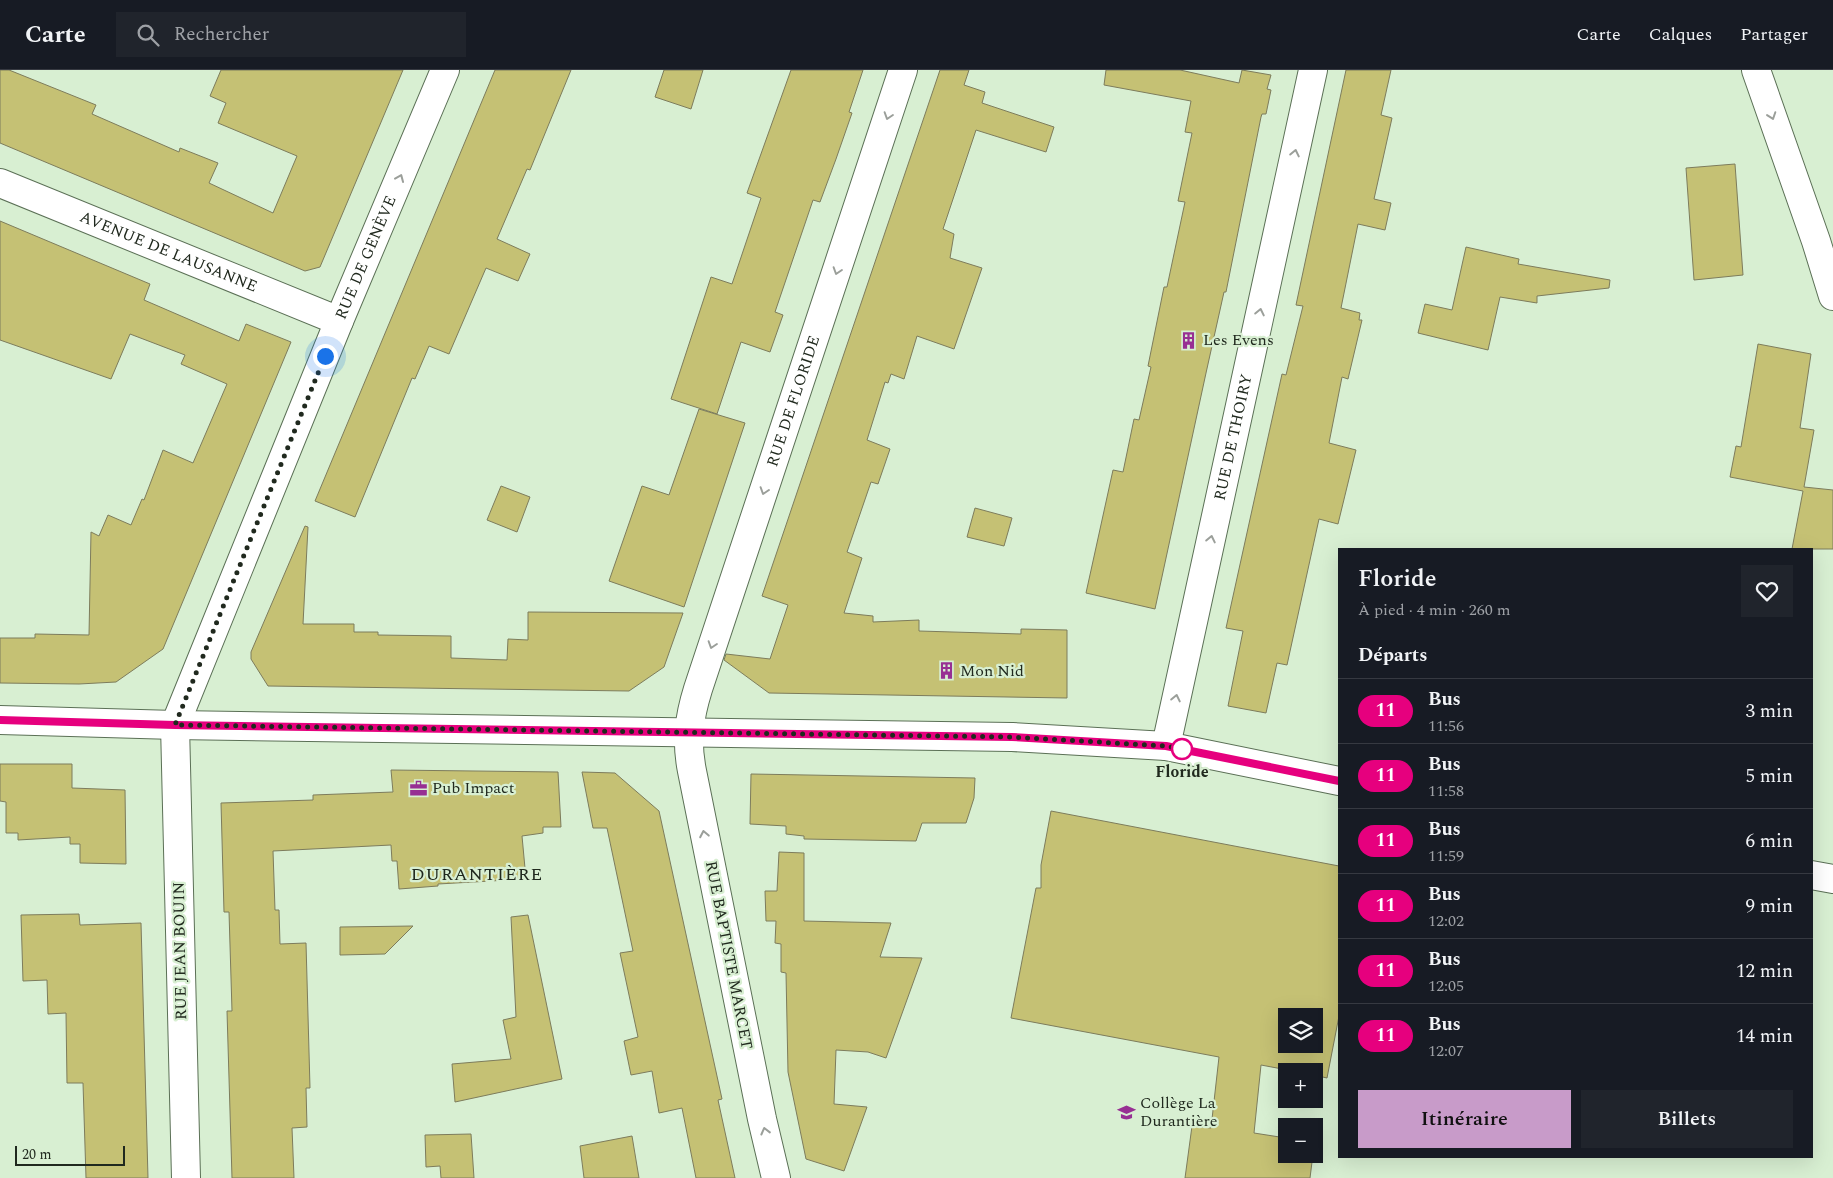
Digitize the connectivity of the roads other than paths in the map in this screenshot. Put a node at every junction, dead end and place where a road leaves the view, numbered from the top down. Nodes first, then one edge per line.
1 (446, 70) edge
2 (903, 70) edge
3 (1313, 70) edge
4 (1756, 70) edge
5 (0, 183) edge
6 (1824, 243) edge
7 (1833, 296) edge
8 (339, 321) junction
9 (0, 720) edge
10 (175, 725) junction
11 (689, 732) junction
12 (1166, 746) junction
13 (1338, 781) edge
14 (1813, 875) edge
15 (1833, 879) edge
16 (186, 1178) edge
17 (776, 1178) edge

8 -> 1 street, RUE DE GENÈVE
2 -> 11 street, RUE DE FLORIDE
12 -> 3 street, RUE DE THOIRY
4 -> 6 street
5 - 8 street, AVENUE DE LAUSANNE
6 - 7 street
8 - 10 street, RUE DE GENÈVE
9 - 10 street
10 - 11 street
10 - 16 street, RUE JEAN BOUIN
11 - 12 street
17 -> 11 street, RUE BAPTISTE MARCET
12 - 13 street
14 - 15 street

